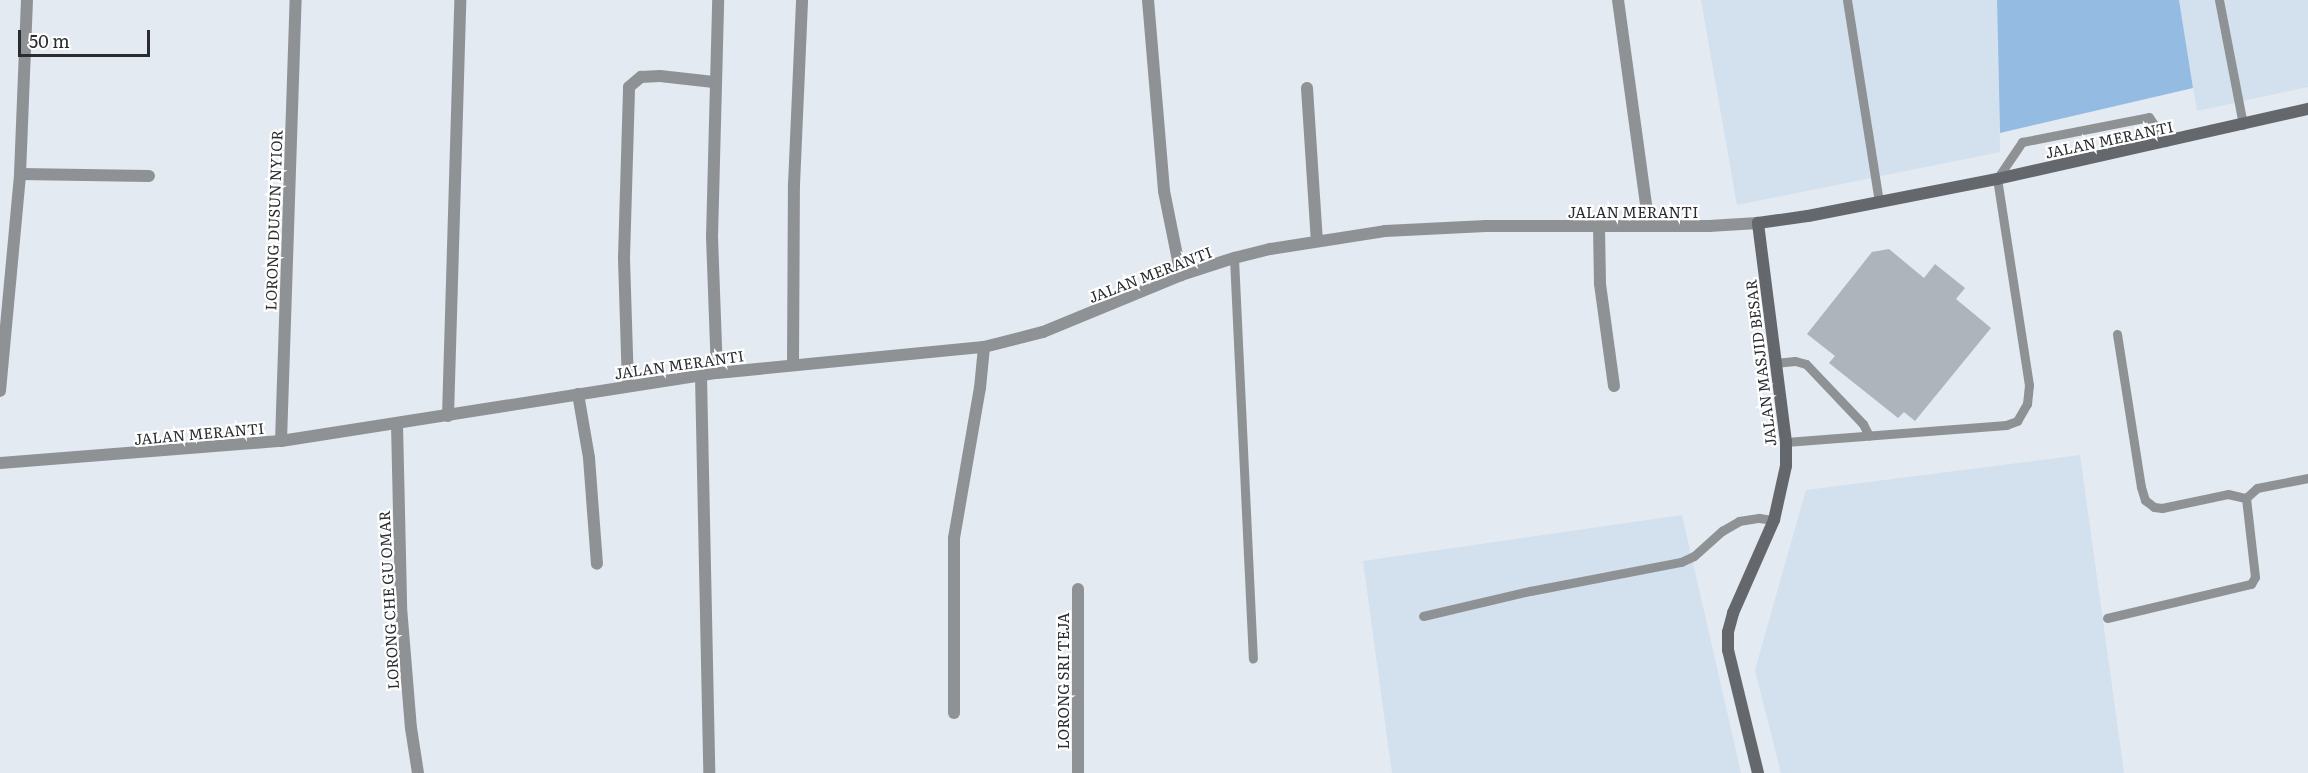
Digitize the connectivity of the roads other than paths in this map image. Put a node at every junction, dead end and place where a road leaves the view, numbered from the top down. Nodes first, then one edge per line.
1 (27, 0) edge
2 (296, 0) edge
3 (460, 0) edge
4 (718, 0) edge
5 (802, 0) edge
6 (1148, 0) edge
7 (1618, 0) edge
8 (1847, 0) edge
9 (2219, 0) edge
10 (714, 82) junction
11 (1307, 88) dead end
12 (2308, 109) edge
13 (2243, 125) junction
14 (2165, 142) junction
15 (20, 174) junction
16 (150, 176) dead end
17 (1997, 179) junction
18 (1879, 202) junction
19 (1758, 223) junction
20 (1649, 226) junction
21 (1599, 227) junction
22 (1317, 241) junction
23 (1234, 258) junction
24 (1181, 275) junction
25 (2118, 334) dead end
26 (984, 347) junction
27 (1776, 363) junction
28 (793, 365) junction
29 (717, 374) junction
30 (701, 376) junction
31 (628, 386) junction
32 (1614, 386) dead end
33 (0, 391) edge
34 (578, 394) junction
35 (448, 416) junction
36 (397, 424) junction
37 (1869, 436) junction
38 (281, 441) junction
39 (1786, 442) junction
40 (0, 463) edge
41 (2308, 478) edge
42 (2246, 498) junction
43 (1774, 520) junction
44 (597, 564) dead end
45 (1078, 589) dead end
46 (1423, 616) dead end
47 (2107, 618) dead end
48 (1253, 659) dead end
49 (954, 713) dead end
50 (418, 773) edge
51 (710, 773) edge
52 (1078, 773) edge
53 (1758, 773) edge

1 - 15 street
2 - 38 street, LORONG DUSUN NYIOR
3 - 35 street
4 - 10 street
5 - 28 street
6 - 24 street
7 - 20 street
8 - 18 lane
9 - 13 lane
10 - 29 street
10 - 31 street
11 - 22 street
12 - 13 main road, JALAN MERANTI
13 - 14 main road, JALAN MERANTI
14 - 17 main road, JALAN MERANTI
14 - 17 lane
15 - 16 street
15 - 33 street
17 - 18 main road, JALAN MERANTI
17 - 37 lane
18 - 19 main road, JALAN MERANTI
19 - 20 street, JALAN MERANTI
19 - 27 main road, JALAN MASJID BESAR
20 - 21 street, JALAN MERANTI
21 - 22 street, JALAN MERANTI
21 - 32 street
22 - 23 street, JALAN MERANTI
23 - 24 street, JALAN MERANTI
23 - 48 lane
24 - 26 street, JALAN MERANTI
25 - 42 lane
26 - 28 street, JALAN MERANTI
26 - 49 street
27 - 37 lane
27 - 39 main road, JALAN MASJID BESAR
28 - 29 street, JALAN MERANTI
29 - 30 street, JALAN MERANTI
30 - 31 street, JALAN MERANTI
30 - 51 street
31 - 34 street, JALAN MERANTI
34 - 35 street, JALAN MERANTI
34 - 44 street
35 - 36 street, JALAN MERANTI
36 - 38 street, JALAN MERANTI
36 - 50 street, LORONG CHE GU OMAR
37 - 39 lane
38 - 40 street, JALAN MERANTI
39 - 43 main road, JALAN MASJID BESAR
41 - 42 lane
42 - 47 lane
43 - 46 lane
43 - 53 main road, JALAN MASJID BESAR
45 - 52 street, LORONG SRI TEJA

